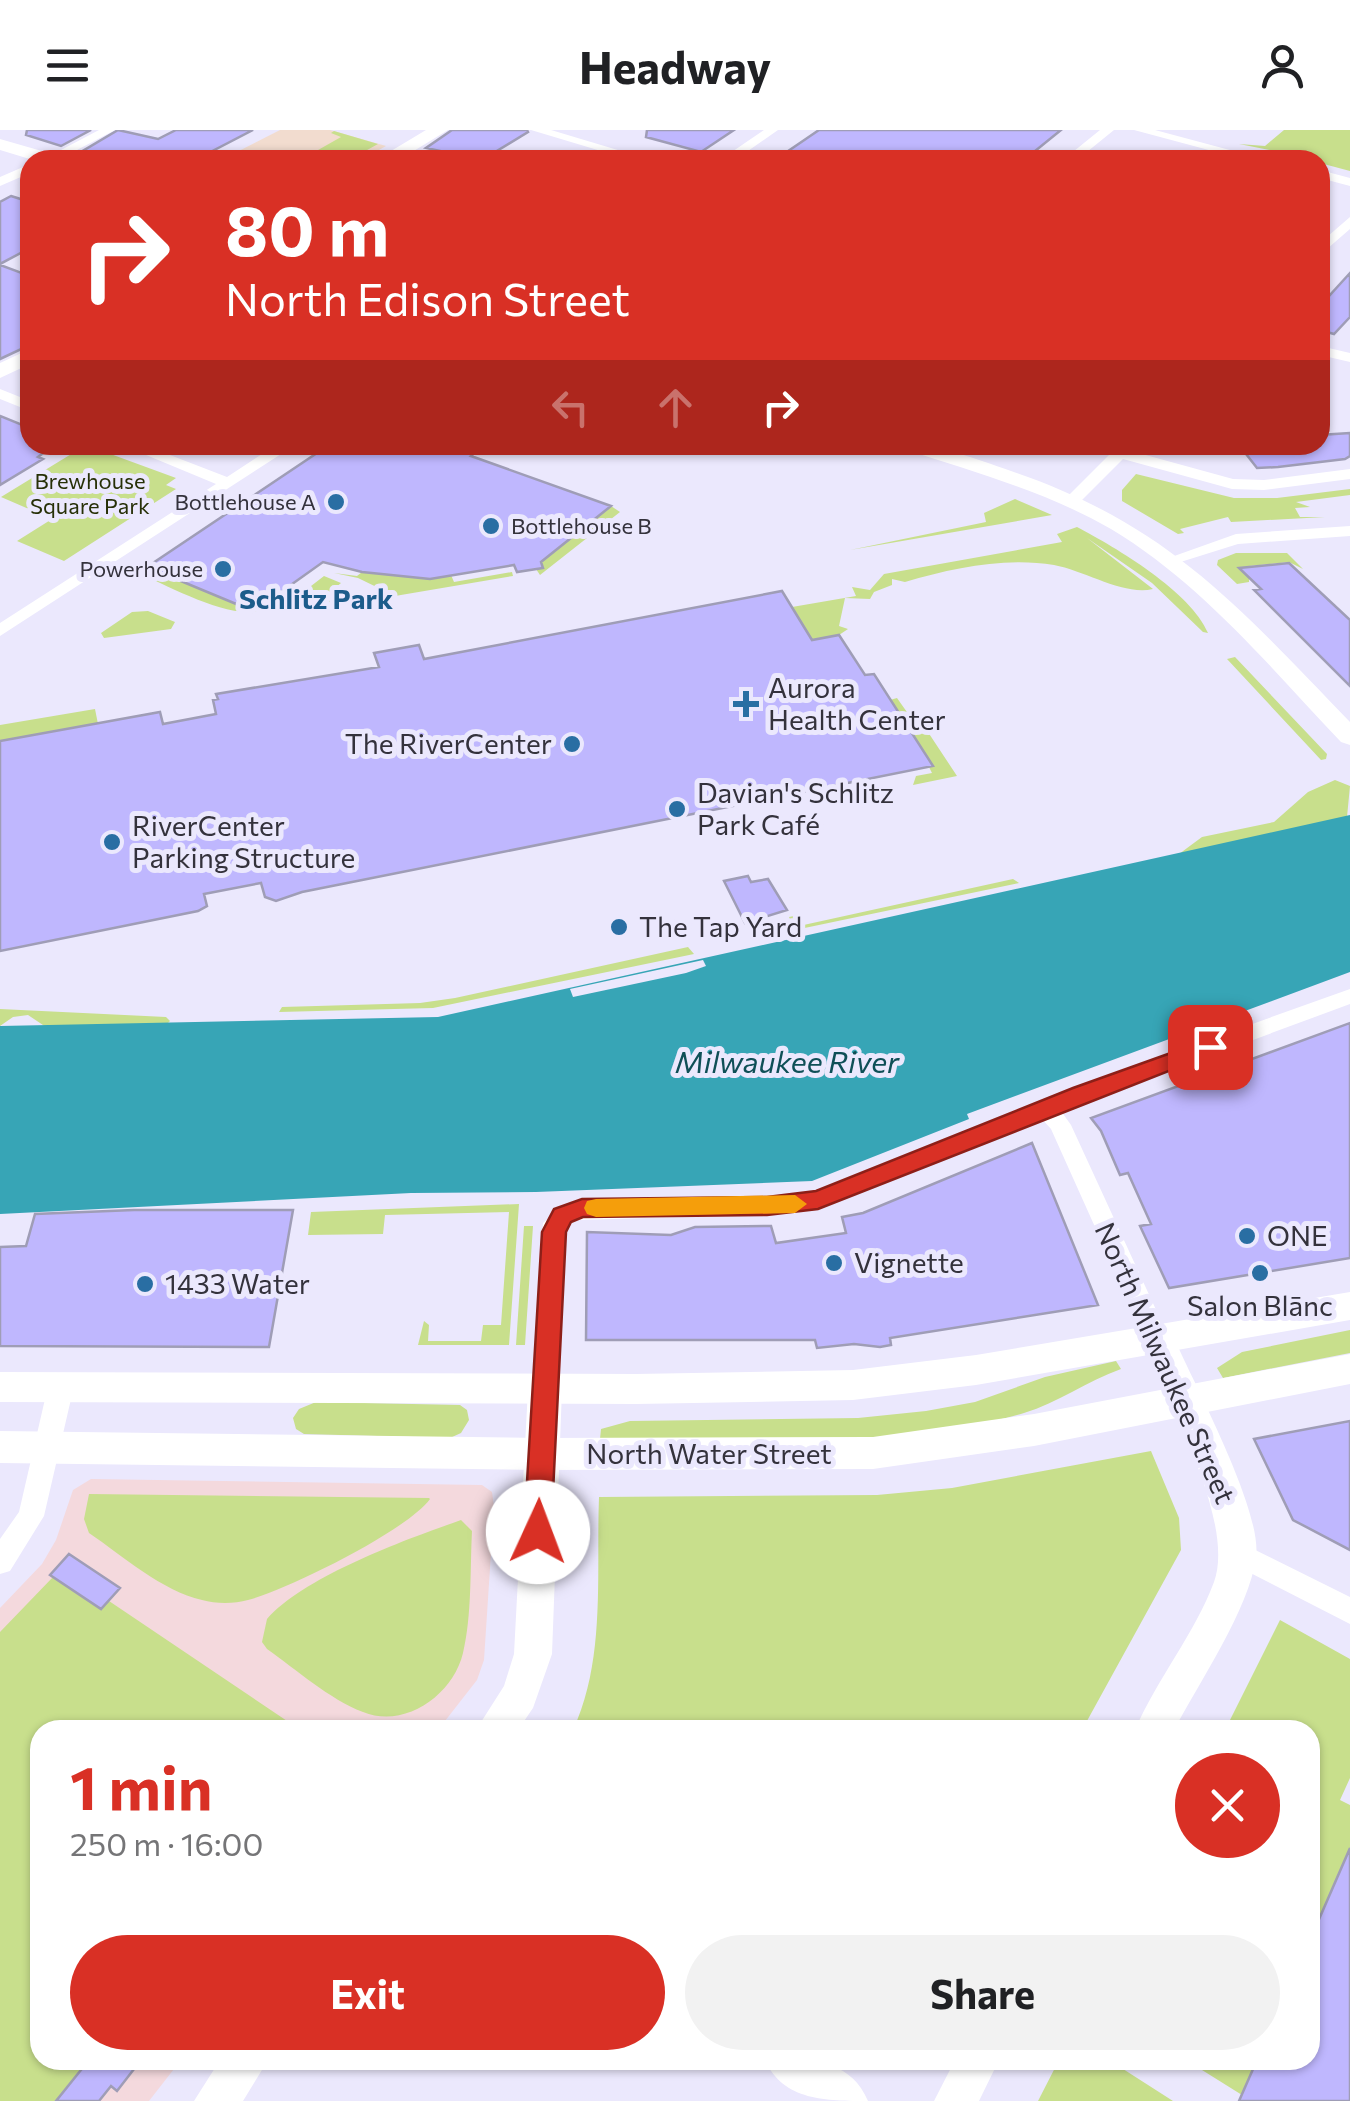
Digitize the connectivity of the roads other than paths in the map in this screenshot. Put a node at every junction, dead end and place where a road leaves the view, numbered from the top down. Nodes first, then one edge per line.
1 (109, 130) edge
2 (439, 130) edge
3 (537, 130) edge
4 (772, 130) edge
5 (1108, 130) edge
6 (1140, 130) edge
7 (70, 150) edge
8 (403, 150) edge
9 (608, 150) edge
10 (741, 150) edge
11 (1082, 150) edge
12 (1221, 150) edge
13 (1350, 221) edge
14 (1330, 241) edge
15 (156, 455) edge
16 (271, 455) edge
17 (941, 455) edge
18 (1118, 455) edge
19 (1143, 455) edge
20 (1350, 474) edge
21 (228, 483) junction
22 (1072, 501) junction
23 (1350, 531) edge
24 (1171, 560) junction
25 (0, 631) edge
26 (1350, 738) edge
27 (1350, 996) edge
28 (1046, 1108) junction
29 (1350, 1306) edge
30 (1158, 1338) junction
31 (1350, 1369) edge
32 (61, 1386) junction
33 (0, 1387) edge
34 (545, 1389) junction
35 (1186, 1400) junction
36 (0, 1447) edge
37 (49, 1447) junction
38 (542, 1454) junction
39 (1239, 1554) junction
40 (0, 1562) edge
41 (1350, 1611) edge
42 (503, 1720) edge
43 (1159, 1720) edge
44 (239, 2070) edge
45 (801, 2070) edge
46 (973, 2070) edge
47 (216, 2101) edge
48 (846, 2101) edge
49 (956, 2101) edge

1 - 7 street
2 - 8 main road
3 - 9 street
4 - 10 street
5 - 11 street
6 - 12 street
13 - 14 street
15 - 21 street
16 - 21 street
17 - 22 street
18 - 22 street
19 - 20 street
21 - 25 street
22 - 24 street
23 - 24 street
24 - 26 street
27 - 28 street
28 - 30 street, North Milwaukee Street
28 - 34 street
29 - 30 main road
30 - 34 main road
30 - 35 street, North Milwaukee Street
31 - 35 main road, North Water Street
32 - 33 main road
32 - 34 main road
32 - 37 street
34 - 38 street
35 - 38 main road, North Water Street
35 - 39 street, North Milwaukee Street
36 - 37 main road, North Water Street
37 - 38 main road, North Water Street
37 - 40 street
38 - 42 street
39 - 41 street
39 - 43 street, North Milwaukee Street
44 - 47 street
45 - 48 street
46 - 49 street

